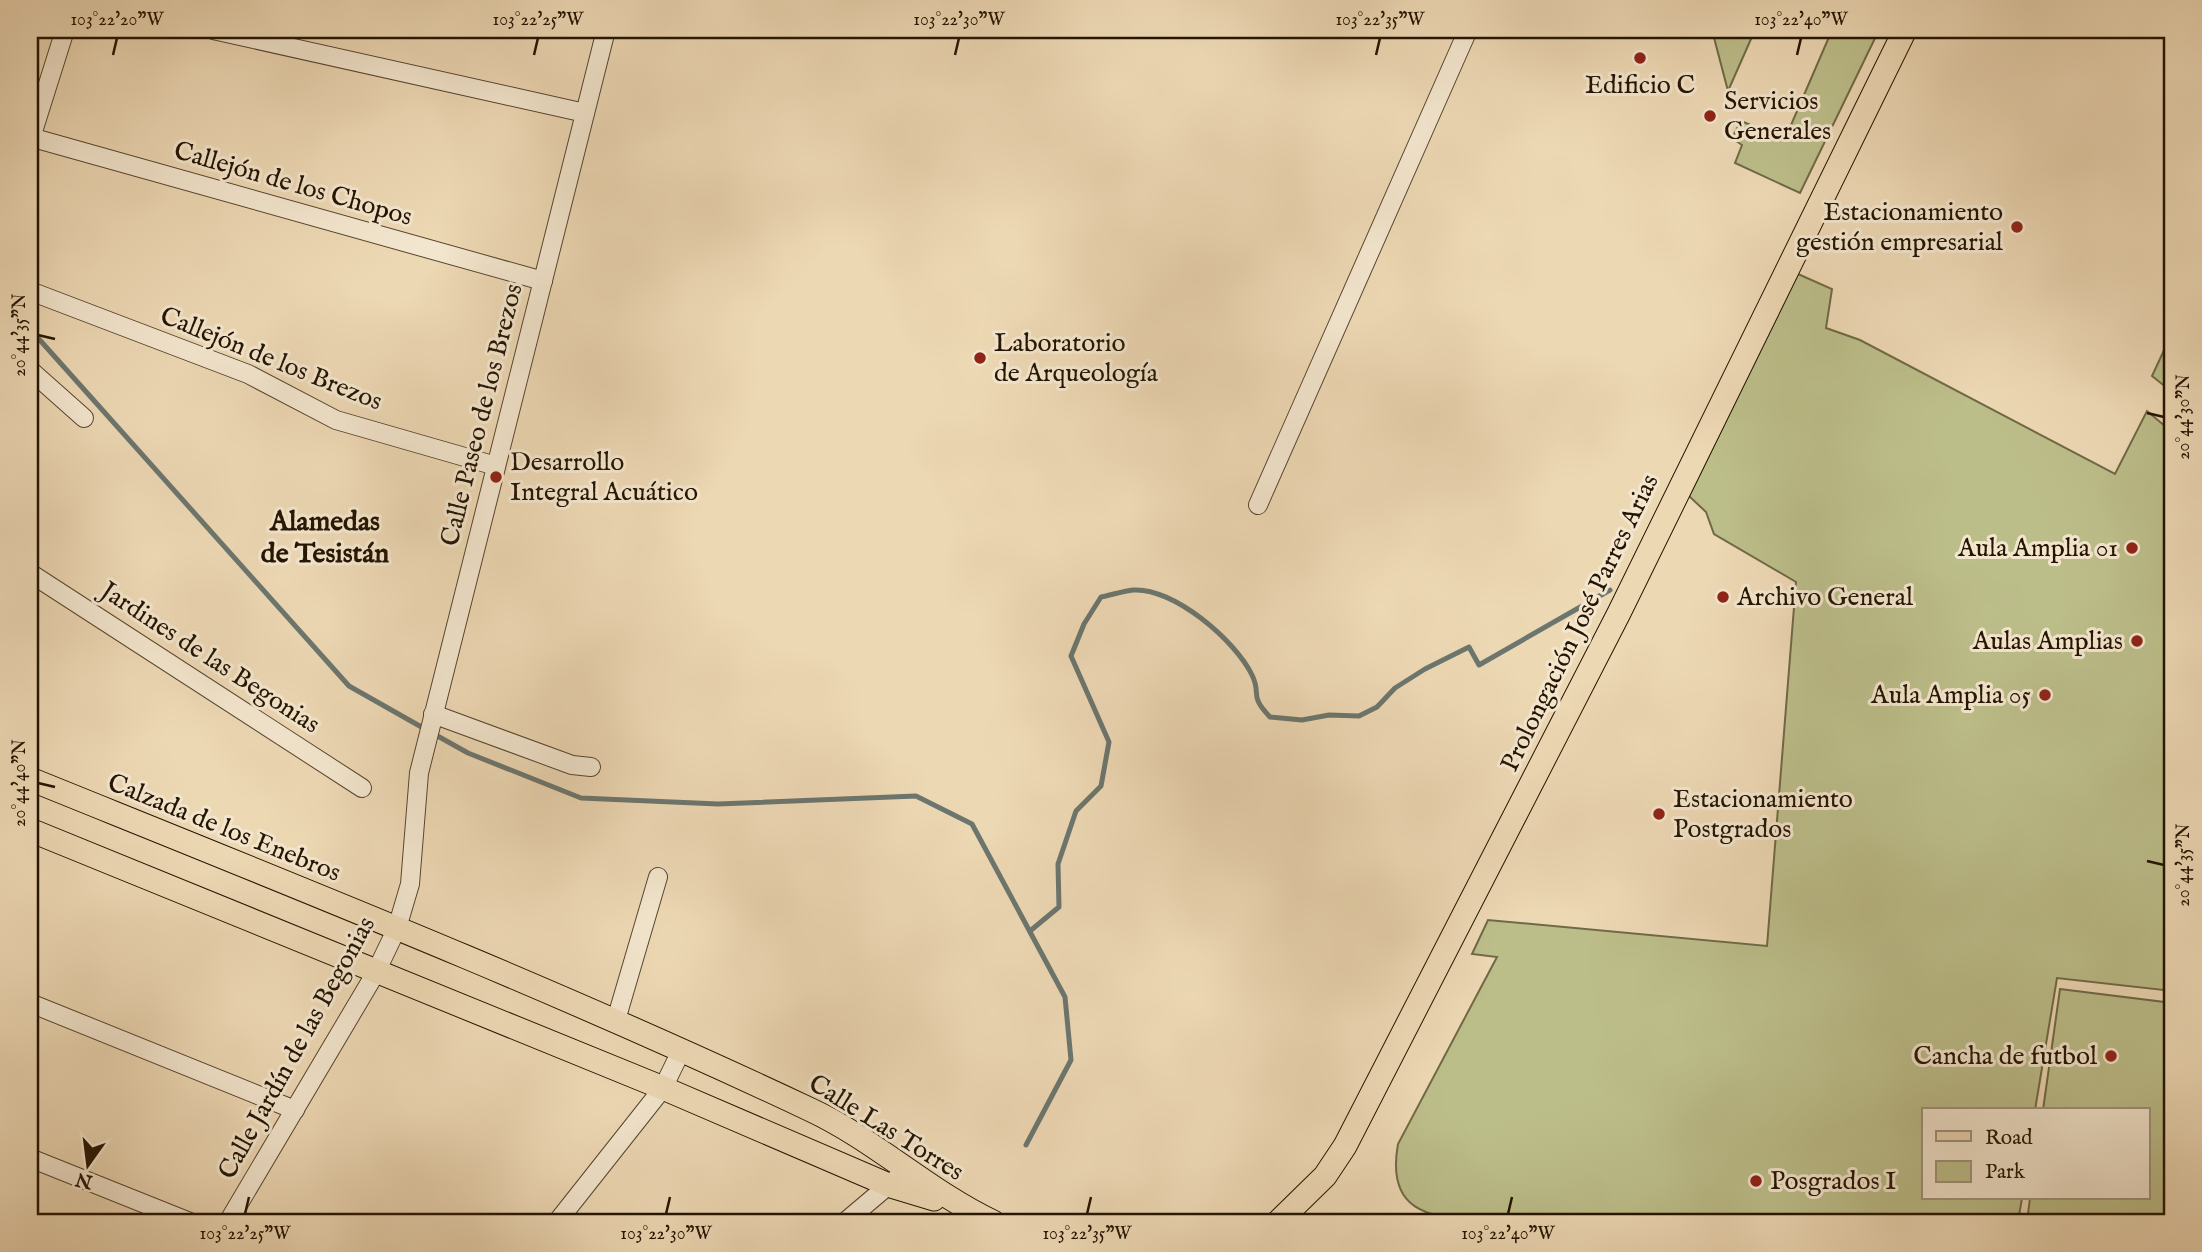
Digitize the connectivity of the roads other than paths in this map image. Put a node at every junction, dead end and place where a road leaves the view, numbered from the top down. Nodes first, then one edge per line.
1 (65, 30) edge
2 (213, 30) edge
3 (606, 30) edge
4 (1468, 30) edge
5 (1905, 30) edge
6 (585, 113) junction
7 (30, 138) edge
8 (542, 281) junction
9 (30, 290) edge
10 (30, 370) edge
11 (84, 418) dead end
12 (496, 466) junction
13 (1258, 505) dead end
14 (30, 572) edge
15 (433, 717) junction
16 (592, 767) dead end
17 (30, 779) edge
18 (362, 788) dead end
19 (416, 813) joint
20 (30, 830) edge
21 (658, 877) dead end
22 (397, 928) junction
23 (375, 974) junction
24 (30, 1003) edge
25 (616, 1020) junction
26 (681, 1051) junction
27 (663, 1088) junction
28 (295, 1110) junction
29 (30, 1158) edge
30 (897, 1178) junction
31 (190, 1222) edge
32 (229, 1222) edge
33 (557, 1222) edge
34 (845, 1222) edge
35 (993, 1222) edge
36 (1278, 1222) edge

1 - 7 street
2 - 6 street
3 - 6 street, Calle Paseo de los Brezos
4 - 13 street
5 - 36 main road, Prolongación José Parres Arias
6 - 8 street, Calle Paseo de los Brezos
7 - 8 street, Callejón de los Chopos
8 - 12 street, Calle Paseo de los Brezos
9 - 12 street, Callejón de los Brezos
10 - 11 street
12 - 15 street, Calle Paseo de los Brezos
14 - 18 street, Jardines de las Begonias
15 - 16 street
15 - 19 street, Calle Paseo de los Brezos
17 - 22 main road, Calzada de los Enebros
19 - 22 street, Calle Jardín de las Begonias
20 - 23 main road
21 - 25 street
22 - 23 street, Calle Jardín de las Begonias
22 - 25 main road, Calle Las Torres
23 - 27 main road, Calle Las Torres
23 - 28 street, Calle Jardín de las Begonias
24 - 28 street
25 - 26 main road, Calle Las Torres
26 - 27 street
26 - 30 main road, Calle Las Torres
27 - 30 main road, Calle Las Torres
27 - 33 street
28 - 32 street, Calle Jardín de las Begonias
29 - 31 street
30 - 34 street
30 - 35 main road, Calle Las Torres

